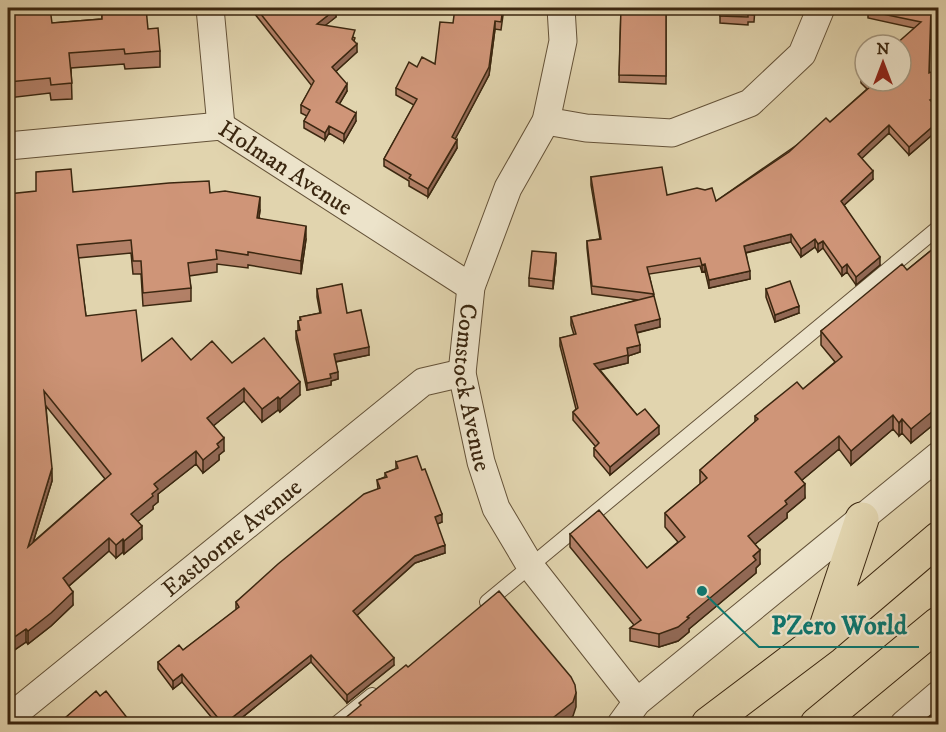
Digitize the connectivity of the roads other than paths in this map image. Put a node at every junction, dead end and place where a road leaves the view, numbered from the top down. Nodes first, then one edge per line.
1 (210, 8) edge
2 (561, 8) edge
3 (821, 8) edge
4 (546, 121) junction
5 (221, 126) junction
6 (8, 146) edge
7 (939, 228) edge
8 (471, 287) junction
9 (462, 373) junction
10 (939, 456) edge
11 (862, 519) junction
12 (939, 539) edge
13 (531, 567) junction
14 (473, 614) edge
15 (939, 624) edge
16 (823, 637) junction
17 (382, 688) edge
18 (939, 695) edge
19 (637, 702) junction
20 (8, 719) edge
21 (336, 724) edge
22 (621, 724) edge
23 (708, 724) edge
24 (817, 724) edge
25 (904, 724) edge

1 - 5 street
2 - 4 street, Comstock Avenue
3 - 4 street
4 - 8 street, Comstock Avenue
5 - 6 street, Holman Avenue
5 - 8 street, Holman Avenue
7 - 13 lane
8 - 9 street, Comstock Avenue
9 - 13 street, Comstock Avenue
9 - 20 street, Eastborne Avenue
10 - 11 street
11 - 16 main road
11 - 19 street
12 - 16 main road
13 - 14 lane
13 - 19 street, Comstock Avenue
15 - 24 main road
16 - 23 main road
17 - 21 lane
18 - 25 street
19 - 22 street

